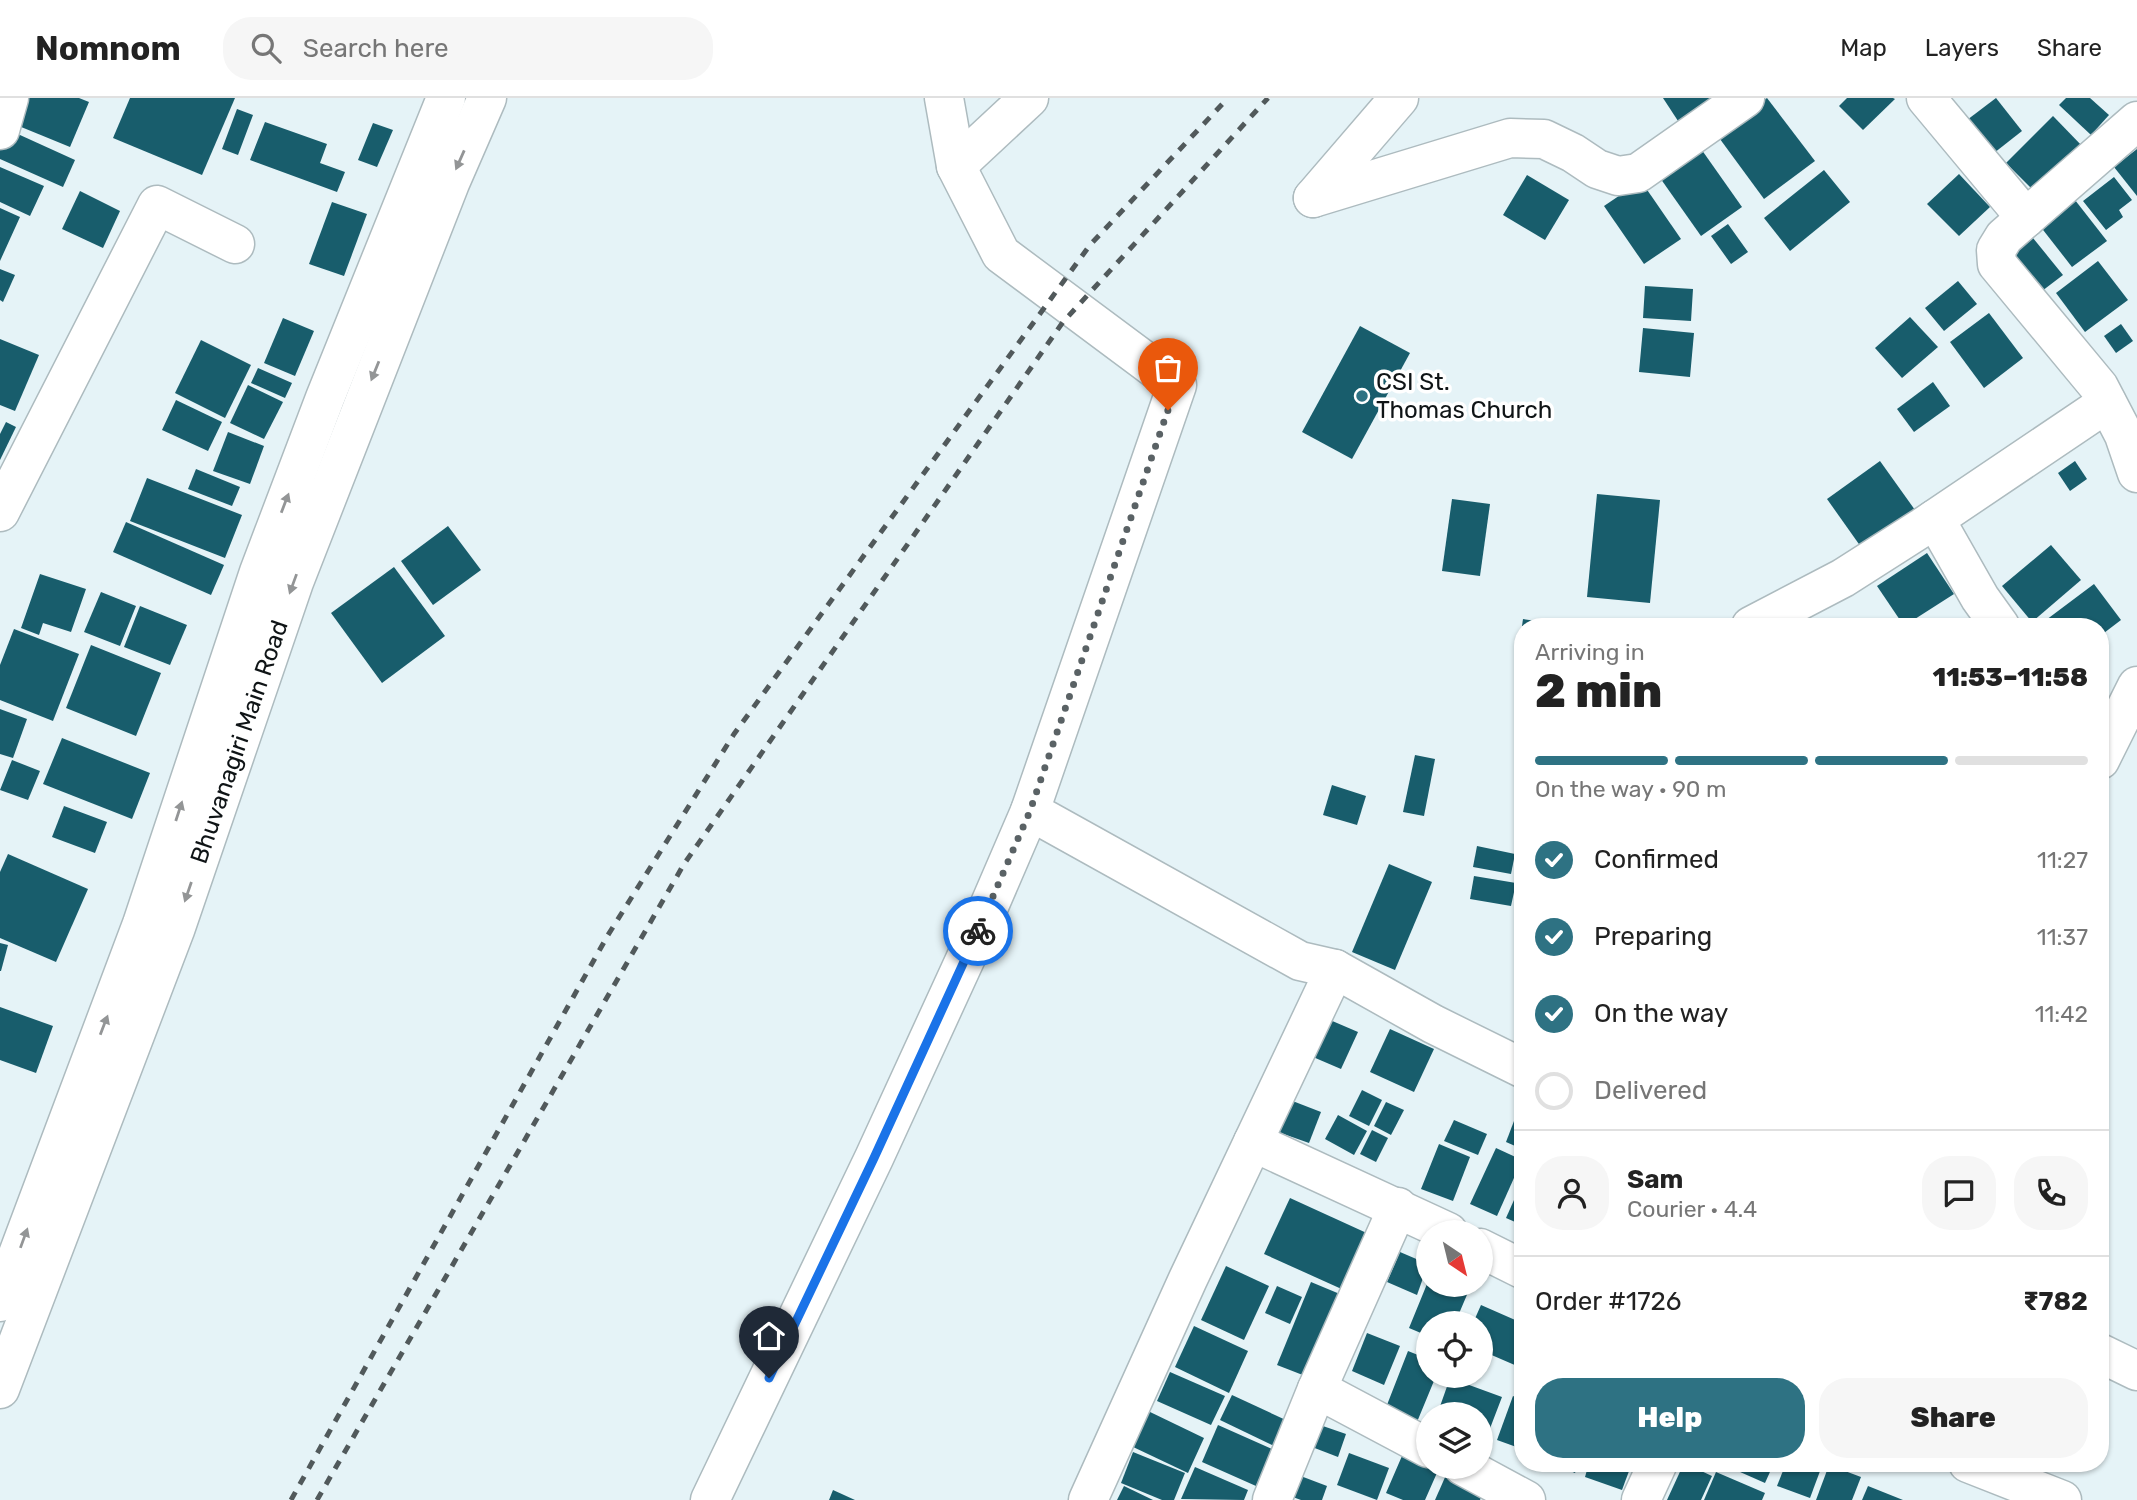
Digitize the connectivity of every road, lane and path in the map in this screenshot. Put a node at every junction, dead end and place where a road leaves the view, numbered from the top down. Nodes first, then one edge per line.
1 (9, 98) edge
2 (446, 98) edge
3 (488, 98) edge
4 (944, 98) edge
5 (1030, 98) edge
6 (1399, 98) edge
7 (1745, 98) edge
8 (1926, 98) edge
9 (2137, 121) edge
10 (0, 130) edge
11 (956, 166) junction
12 (2025, 218) junction
13 (235, 244) dead end
14 (2108, 403) junction
15 (2137, 473) edge
16 (0, 512) edge
17 (1935, 519) junction
18 (1766, 618) edge
19 (1994, 618) edge
20 (2137, 686) edge
21 (2109, 741) edge
22 (1030, 811) junction
23 (1335, 969) junction
24 (1514, 1064) edge
25 (1253, 1142) junction
26 (1398, 1207) junction
27 (1423, 1220) edge
28 (1493, 1254) edge
29 (1514, 1265) edge
30 (2, 1290) edge
31 (2109, 1357) edge
32 (2137, 1371) edge
33 (0, 1389) edge
34 (1317, 1389) junction
35 (1416, 1442) edge
36 (1654, 1472) edge
37 (1991, 1472) edge
38 (1487, 1479) edge
39 (710, 1500) edge
40 (1088, 1500) edge
41 (1272, 1500) edge
42 (1526, 1500) edge
43 (1641, 1500) edge
44 (2061, 1500) edge

1 - 10 street
30 -> 2 street, Bhuvanagiri Main Road
3 -> 33 street, Bhuvanagiri Main Road
4 - 11 street
5 - 11 street
6 - 7 street
8 - 12 street
9 - 12 street
11 - 22 street
12 - 14 street
13 - 16 street
14 - 15 street
14 - 17 street
17 - 18 street
17 - 19 street
20 - 21 street
22 - 23 street
22 - 39 street
23 - 24 street
23 - 25 street
25 - 26 street
25 - 40 street
26 - 27 street
26 - 34 street
28 - 29 street
31 - 32 street
34 - 35 street
34 - 41 street
36 - 43 street
37 - 44 street
38 - 42 street

